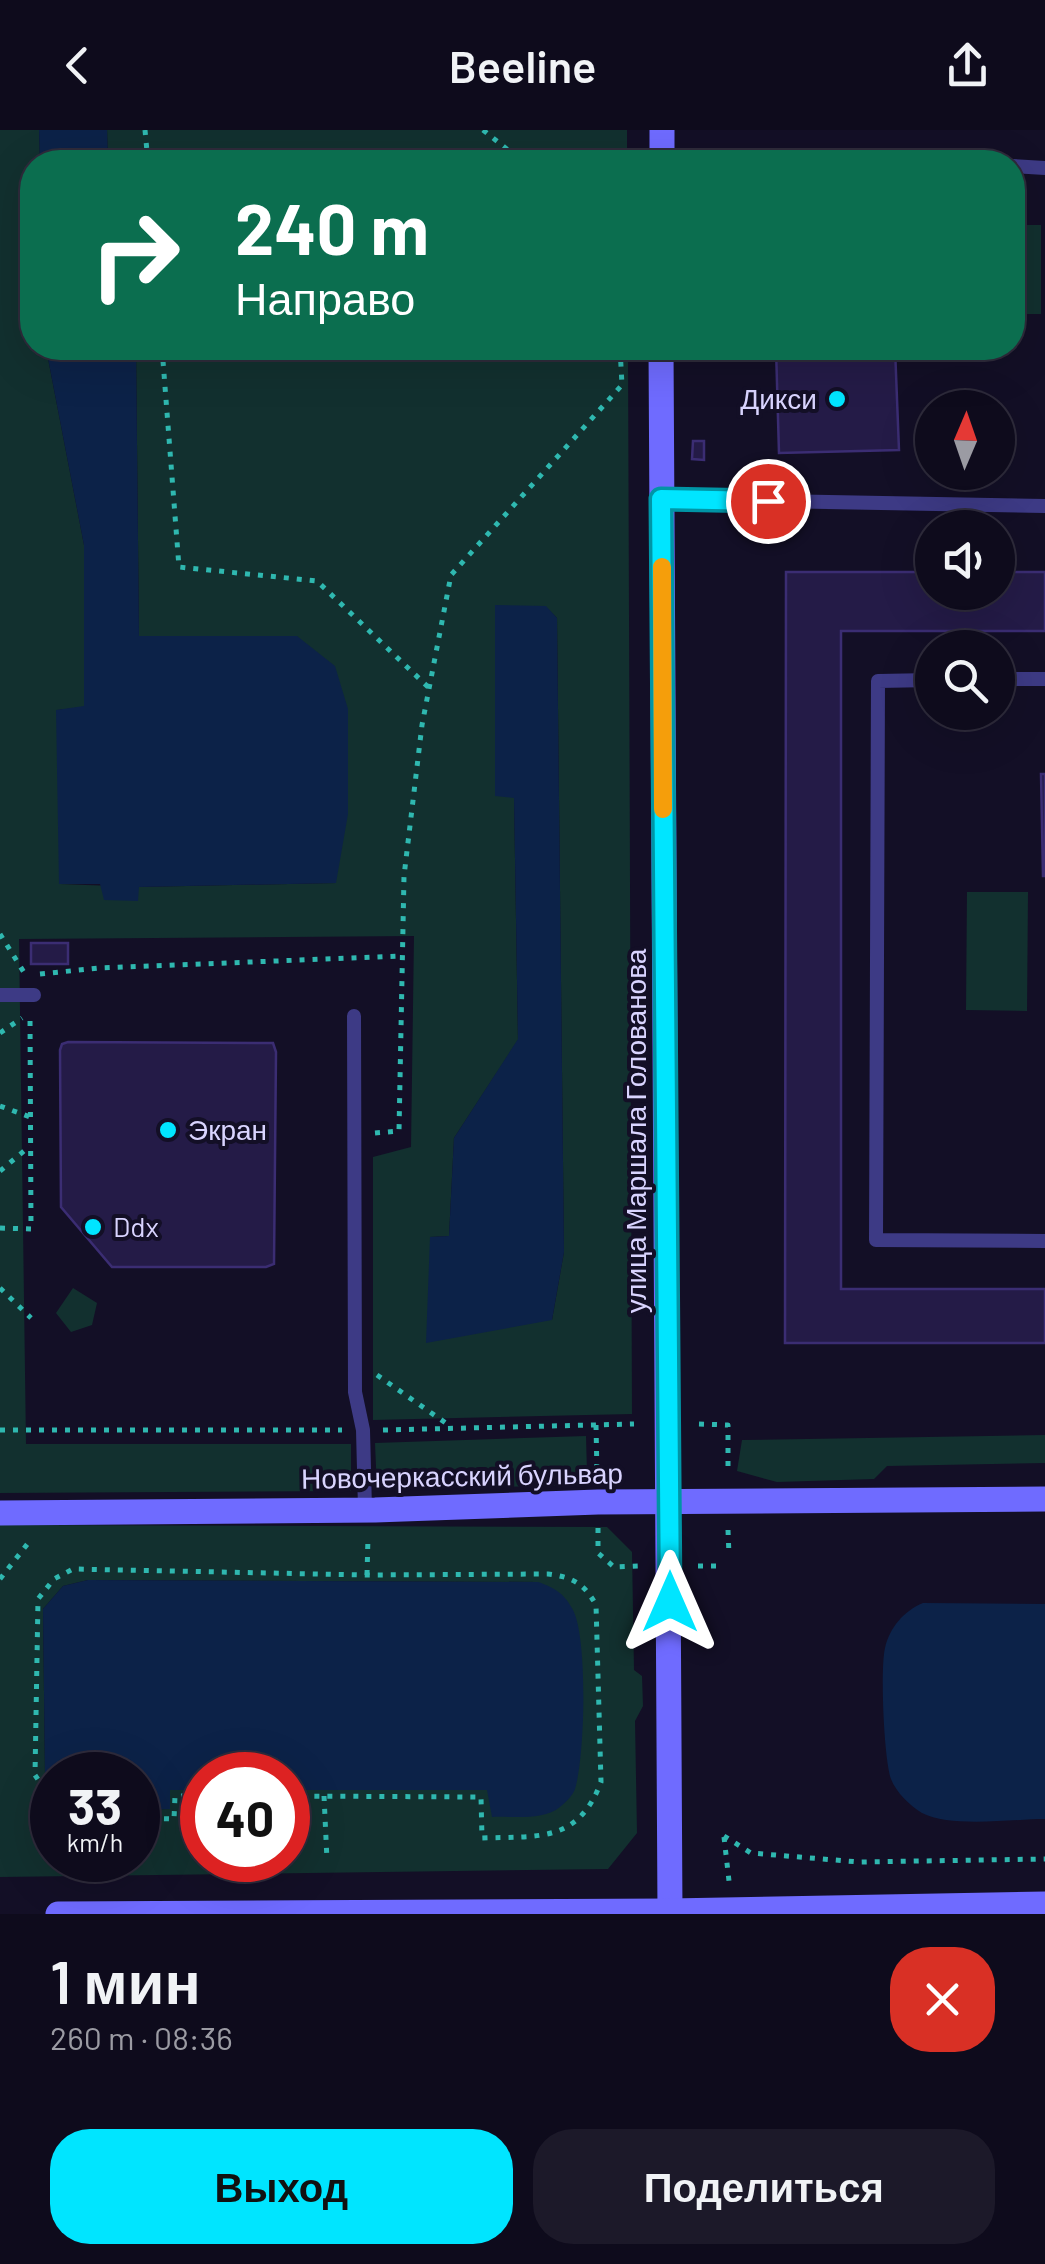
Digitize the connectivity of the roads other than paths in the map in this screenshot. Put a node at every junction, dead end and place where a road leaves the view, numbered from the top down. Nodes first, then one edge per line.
1 (662, 360) edge
2 (661, 499) junction
3 (1045, 506) edge
4 (1045, 679) edge
5 (915, 680) edge
6 (1015, 680) edge
7 (34, 995) dead end
8 (0, 996) edge
9 (354, 1016) dead end
10 (1045, 1241) edge
11 (1045, 1499) edge
12 (669, 1502) junction
13 (370, 1509) junction
14 (0, 1513) edge
15 (1045, 1904) edge
16 (670, 1912) edge
17 (58, 1914) edge

1 - 2 street, улица Маршала Голованова
2 - 3 lane
2 - 12 street, улица Маршала Голованова
4 - 6 lane
5 - 10 lane
7 - 8 lane
9 - 13 lane
11 - 12 street, Новочеркасский бульвар
12 - 13 street, Новочеркасский бульвар
12 - 16 street, улица Маршала Голованова
13 - 14 street, Новочеркасский бульвар
15 - 16 street
16 - 17 street

